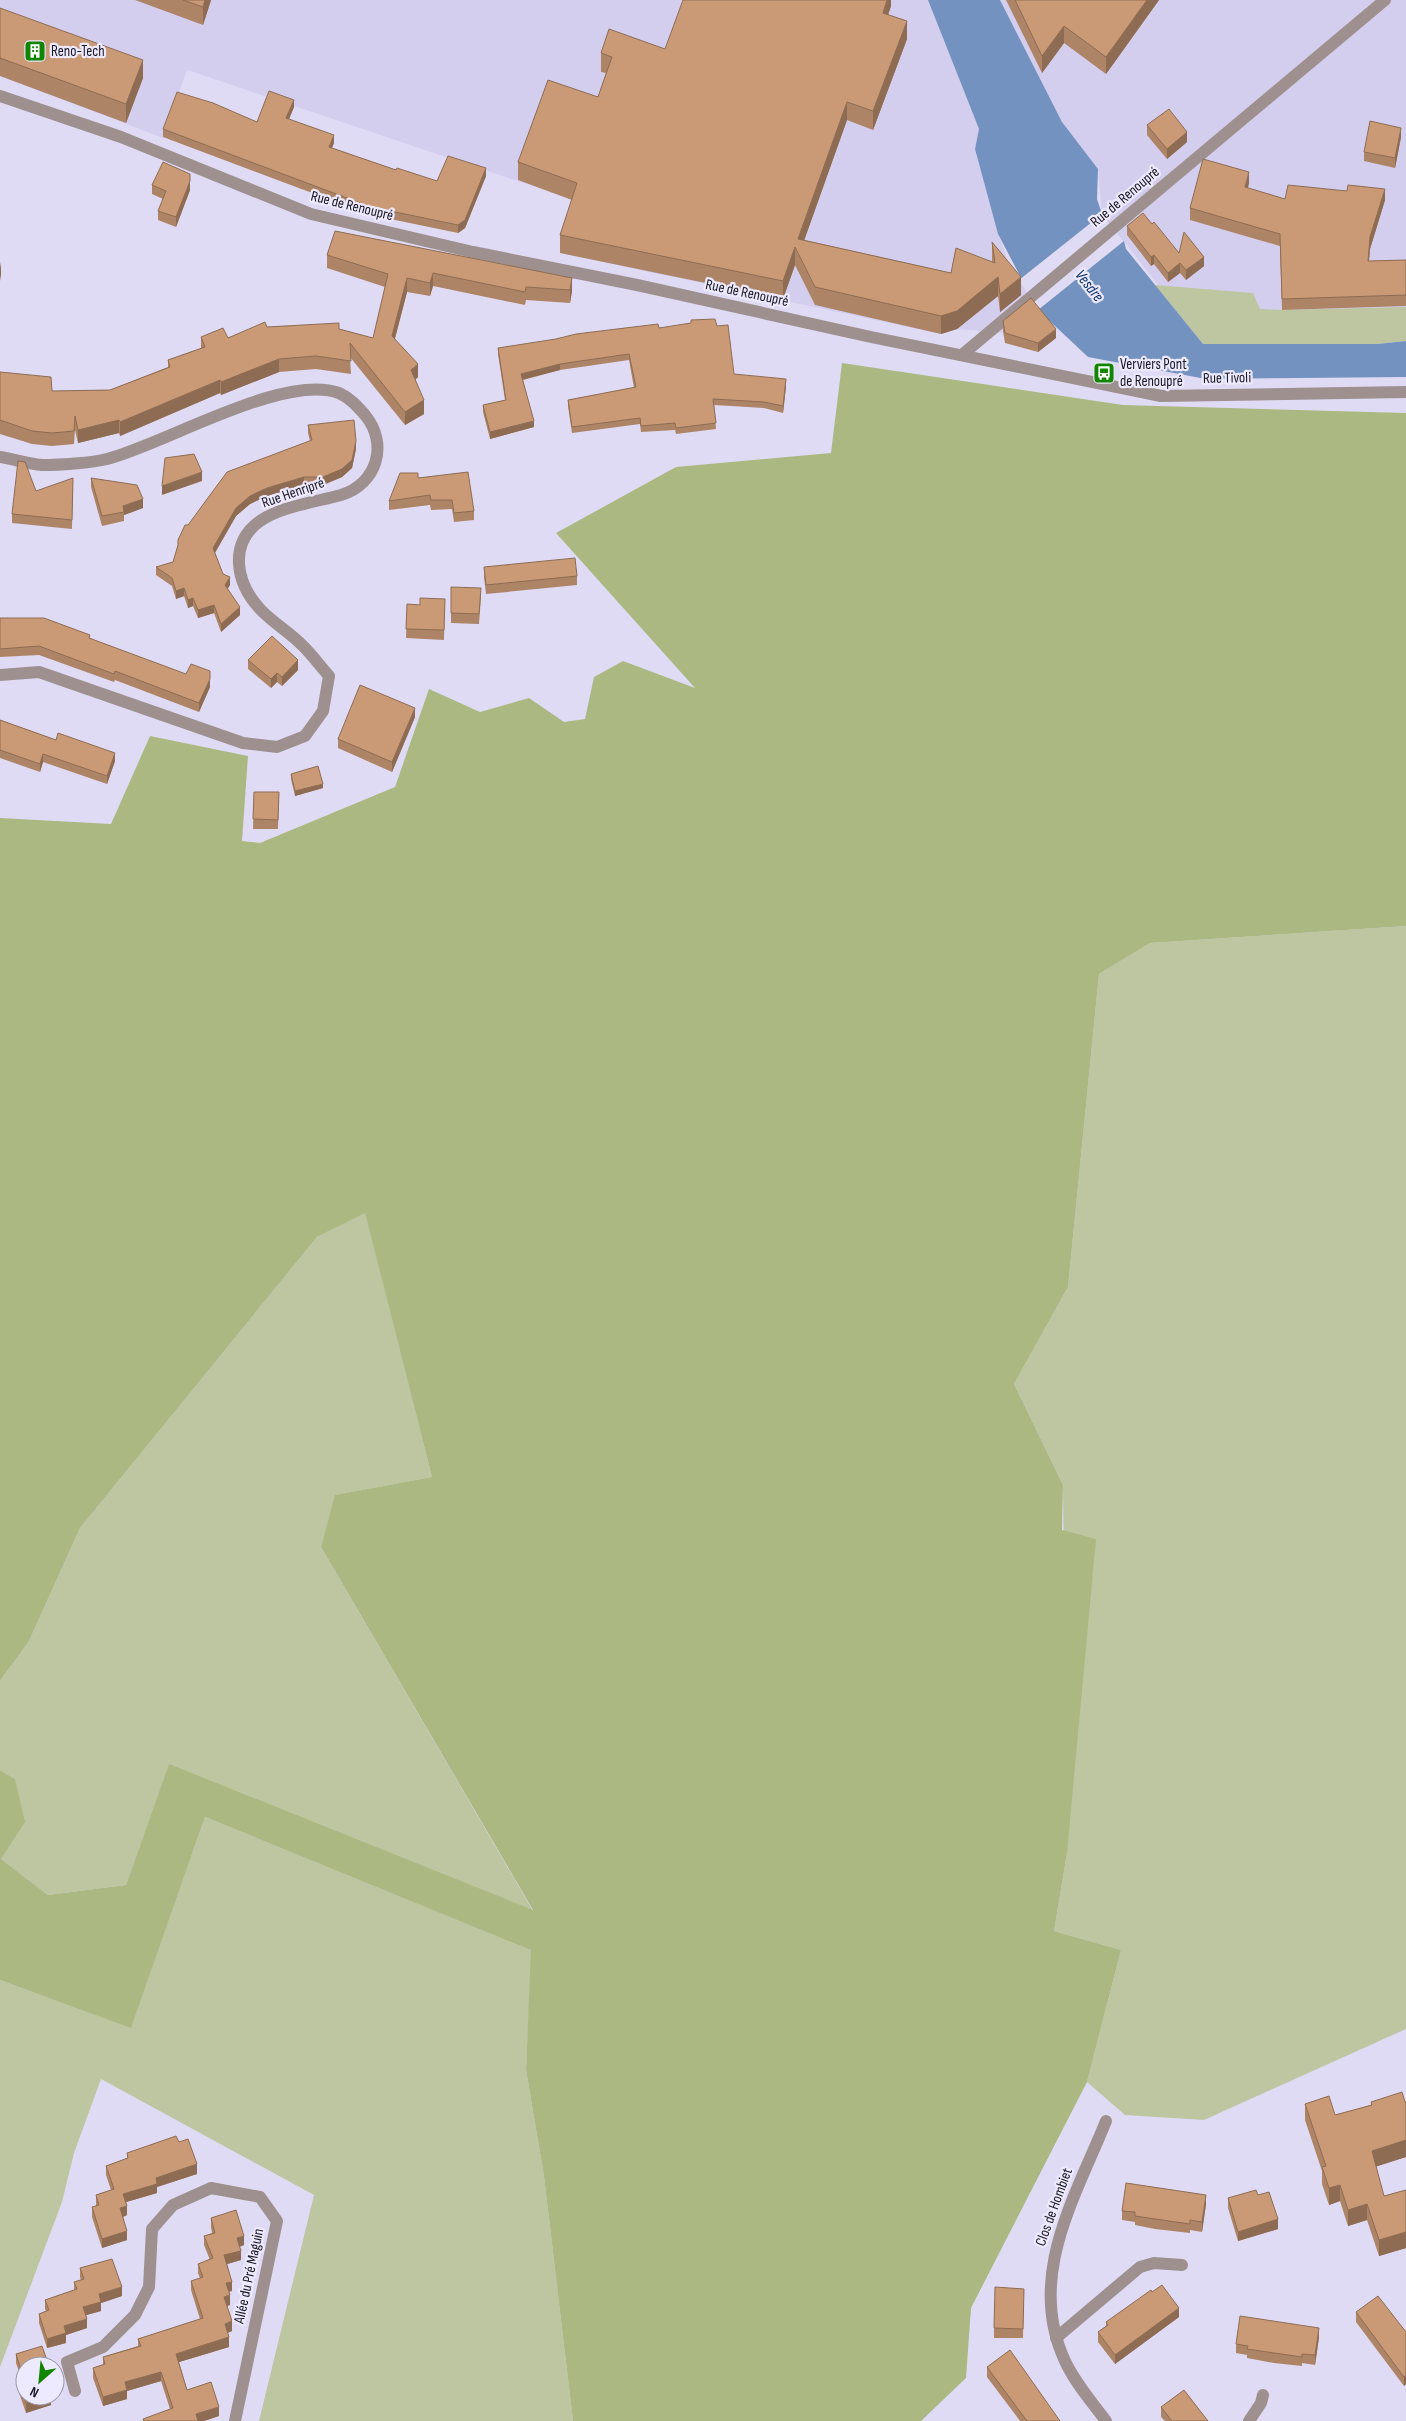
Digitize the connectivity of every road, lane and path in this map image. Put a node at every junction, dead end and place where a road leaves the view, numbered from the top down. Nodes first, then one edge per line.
1 (1385, 0) edge
2 (0, 96) edge
3 (963, 354) junction
4 (1406, 392) edge
5 (0, 457) edge
6 (0, 675) edge
7 (1106, 2121) dead end
8 (1182, 2265) dead end
9 (1056, 2338) junction
10 (75, 2391) dead end
11 (1263, 2394) dead end
12 (235, 2421) edge
13 (1106, 2421) edge
14 (1248, 2421) edge

1 - 3 street, Rue de Renoupré
2 - 3 street, Rue de Renoupré
3 - 4 street, Rue Tivoli
5 - 6 street, Rue Henripré
7 - 9 street, Clos de Hombiet
8 - 9 street
9 - 13 street, Clos de Hombiet
10 - 12 street, Allée du Pré Maguin
11 - 14 street

